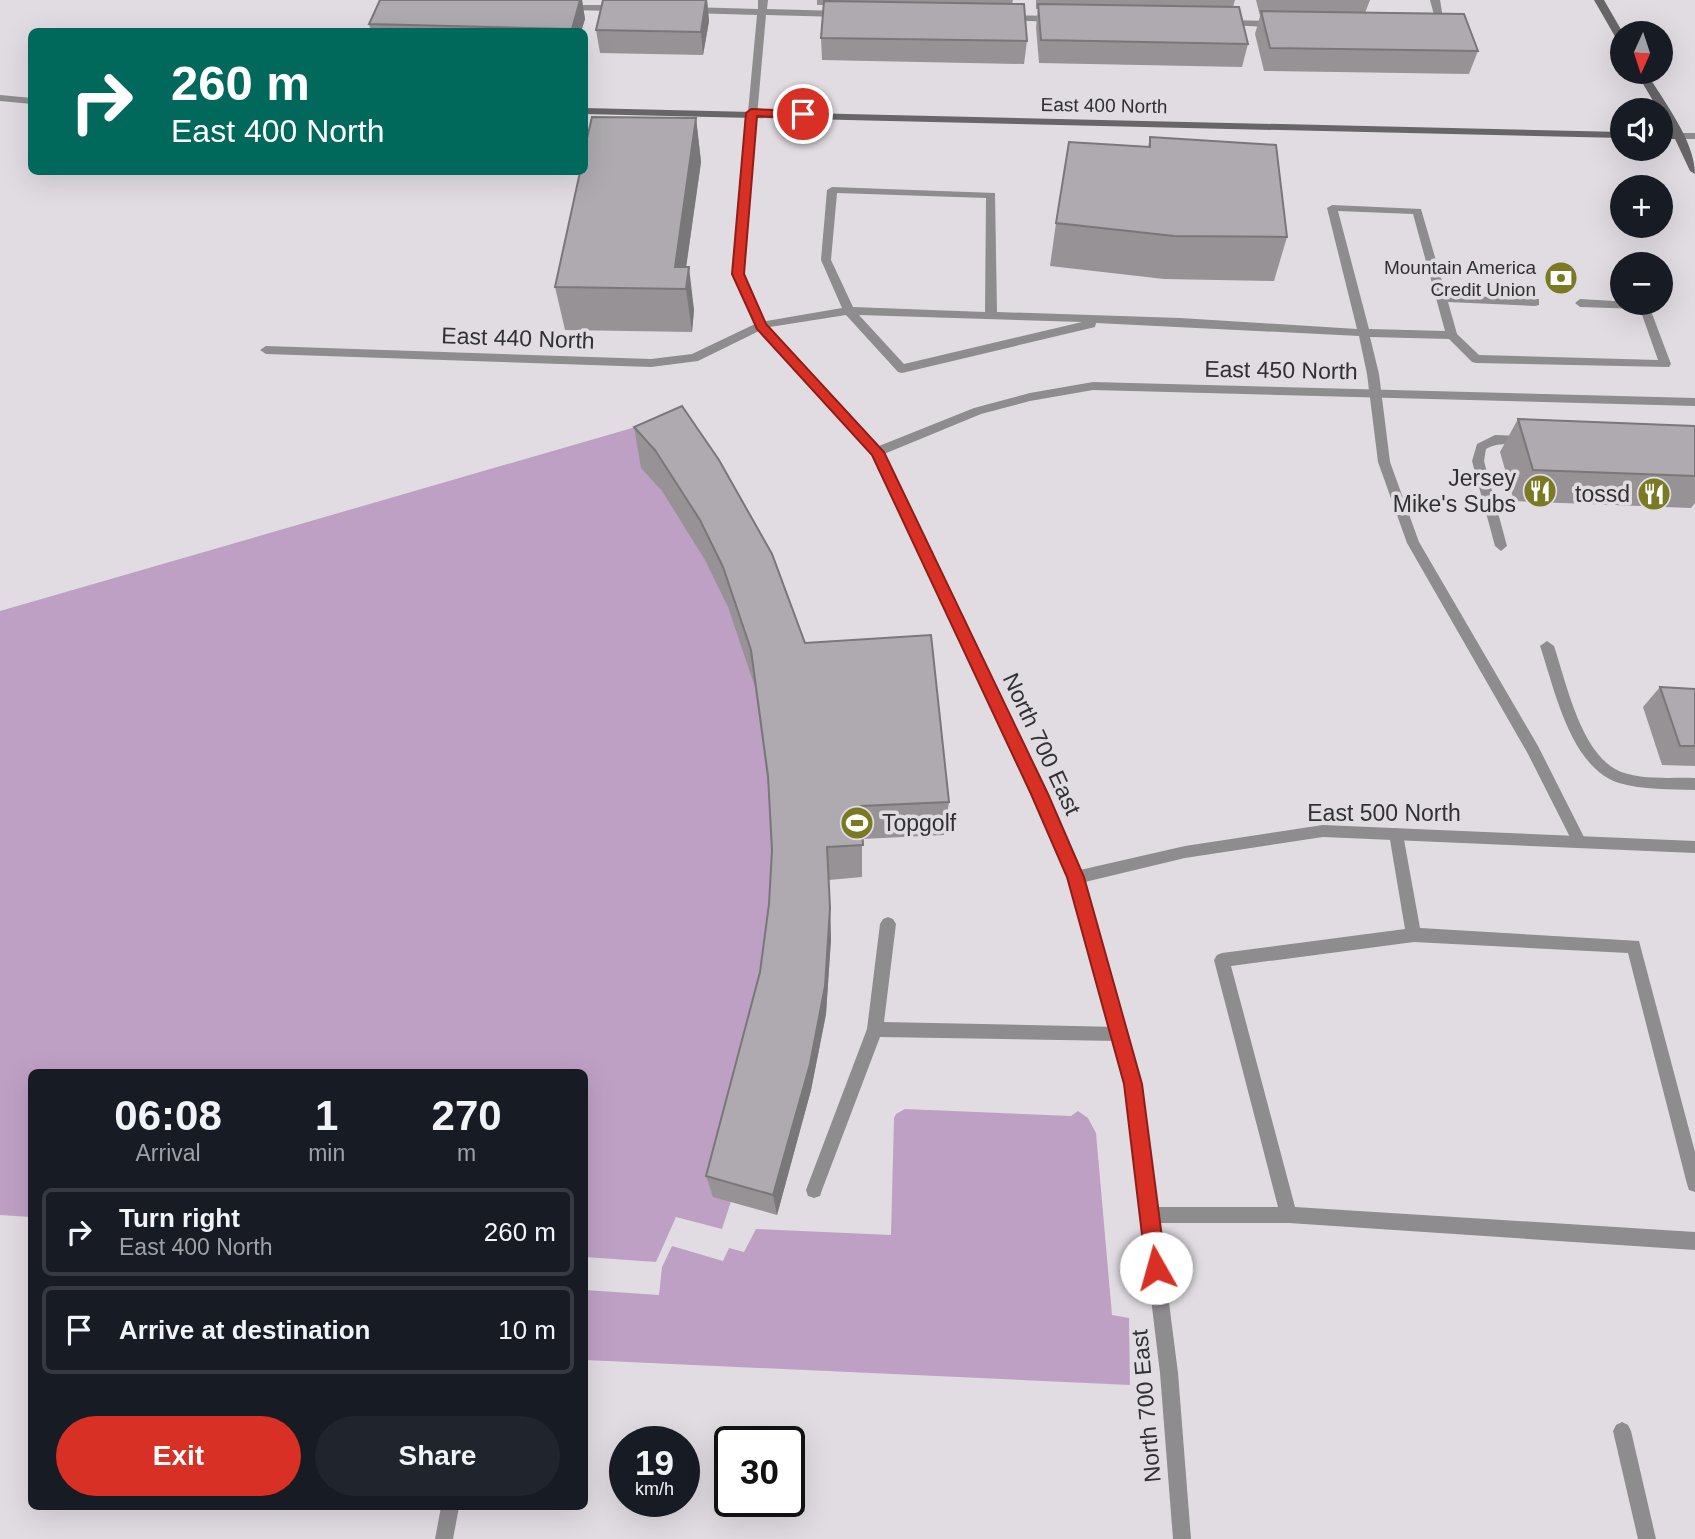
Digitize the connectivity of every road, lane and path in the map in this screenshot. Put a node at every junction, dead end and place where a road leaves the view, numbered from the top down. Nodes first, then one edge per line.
1 (763, 0) edge
2 (1435, 0) edge
3 (1599, 0) edge
4 (556, 7) edge
5 (625, 9) edge
6 (679, 10) edge
7 (761, 12) junction
8 (859, 14) edge
9 (997, 18) edge
10 (1067, 19) edge
11 (1611, 21) edge
12 (1219, 23) edge
13 (1289, 24) edge
14 (1428, 28) edge
15 (1648, 84) edge
16 (0, 98) edge
17 (28, 101) edge
18 (588, 111) edge
19 (751, 113) junction
20 (1610, 135) edge
21 (1673, 136) edge
22 (1679, 136) junction
23 (1695, 136) edge
24 (1695, 171) edge
25 (1442, 298) junction
26 (1535, 302) dead end
27 (1580, 303) dead end
28 (849, 311) junction
29 (992, 316) junction
30 (1110, 320) junction
31 (761, 326) junction
32 (1364, 333) junction
33 (1452, 335) junction
34 (266, 350) dead end
35 (1376, 393) junction
36 (1695, 402) edge
37 (1536, 440) edge
38 (877, 452) junction
39 (1501, 546) dead end
40 (1547, 646) dead end
41 (1695, 783) edge
42 (1396, 834) junction
43 (1579, 842) junction
44 (1695, 847) edge
45 (1076, 877) junction
46 (888, 924) dead end
47 (1414, 935) junction
48 (874, 1029) junction
49 (1119, 1034) junction
50 (1695, 1184) edge
51 (814, 1190) dead end
52 (1149, 1215) junction
53 (1289, 1215) junction
54 (1695, 1241) edge
55 (1622, 1431) dead end
56 (449, 1510) edge
57 (444, 1539) edge
58 (1182, 1539) edge
59 (1647, 1539) edge

1 - 7 street, North 700 East
2 - 14 street
3 - 11 street
4 - 5 street
6 - 7 street
7 - 8 street
7 - 19 street, North 700 East
9 - 10 street
12 - 13 street
15 - 22 street
16 - 17 street
18 - 19 street, East 400 North
19 - 20 street, East 400 North
19 - 31 street, North 700 East
21 - 22 street
22 - 23 street
22 - 24 street
25 - 26 street
25 - 32 street
25 - 33 street
27 - 33 street
28 - 29 street, East 440 North
28 - 29 street
28 - 30 street
28 - 31 street, East 440 North
29 - 30 street, East 440 North
30 - 32 street, East 440 North
31 - 34 street, East 440 North
31 - 38 street, North 700 East
32 - 33 street, East 440 North
32 - 35 street
35 - 36 street, East 450 North
35 - 38 street, East 450 North
35 - 43 street
37 - 39 street
38 - 45 street, North 700 East
40 - 41 street
42 - 43 street, East 500 North
42 - 45 street, East 500 North
42 - 47 street
43 - 44 street, East 500 North
45 - 49 street, North 700 East
46 - 48 street
47 - 50 street
47 - 53 street
48 - 49 street
48 - 51 street
49 - 52 street, North 700 East
52 - 53 street
52 - 58 street, North 700 East
53 - 54 street
55 - 59 street
56 - 57 street

